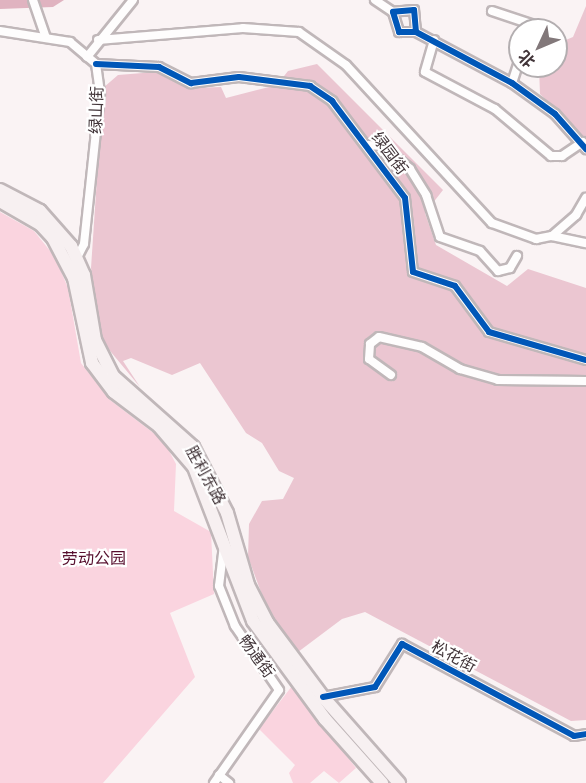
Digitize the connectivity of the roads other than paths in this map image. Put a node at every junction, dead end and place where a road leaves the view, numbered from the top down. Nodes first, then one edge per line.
1 (33, 0) edge
2 (133, 0) edge
3 (375, 0) edge
4 (492, 11) dead end
5 (393, 12) junction
6 (513, 18) edge
7 (0, 31) edge
8 (416, 32) junction
9 (46, 38) junction
10 (98, 40) junction
11 (434, 40) junction
12 (87, 57) junction
13 (96, 64) junction
14 (514, 78) edge
15 (512, 83) junction
16 (368, 145) junction
17 (584, 145) edge
18 (0, 190) edge
19 (0, 201) edge
20 (585, 204) edge
21 (552, 236) junction
22 (586, 243) edge
23 (517, 256) dead end
24 (77, 258) junction
25 (586, 360) edge
26 (391, 375) dead end
27 (586, 381) edge
28 (225, 548) junction
29 (323, 697) junction
30 (586, 734) edge
31 (219, 775) junction
32 (214, 783) edge
33 (229, 783) edge
34 (382, 783) edge
35 (399, 783) edge

1 - 9 street
2 - 10 street
3 - 5 street
4 - 6 street
5 - 8 street
5 - 8 street
7 - 9 street, 绿山街
8 - 11 street
9 - 12 street, 绿山街
10 - 12 street
10 - 21 street
11 - 15 street
11 - 17 street
12 - 13 street, 绿山街
13 - 16 street, 绿园街
13 - 24 street, 绿山街
14 - 15 street
15 - 17 street
16 - 23 street
16 - 25 street, 绿园街
18 - 24 main road, 胜利东路
19 - 28 main road
20 - 21 street
21 - 22 street
24 - 29 main road, 胜利东路
26 - 27 street
28 - 31 street, 畅通街
28 - 34 main road
29 - 30 street, 松花街
29 - 35 main road, 胜利东路
31 - 32 street, 畅通街
31 - 33 street

